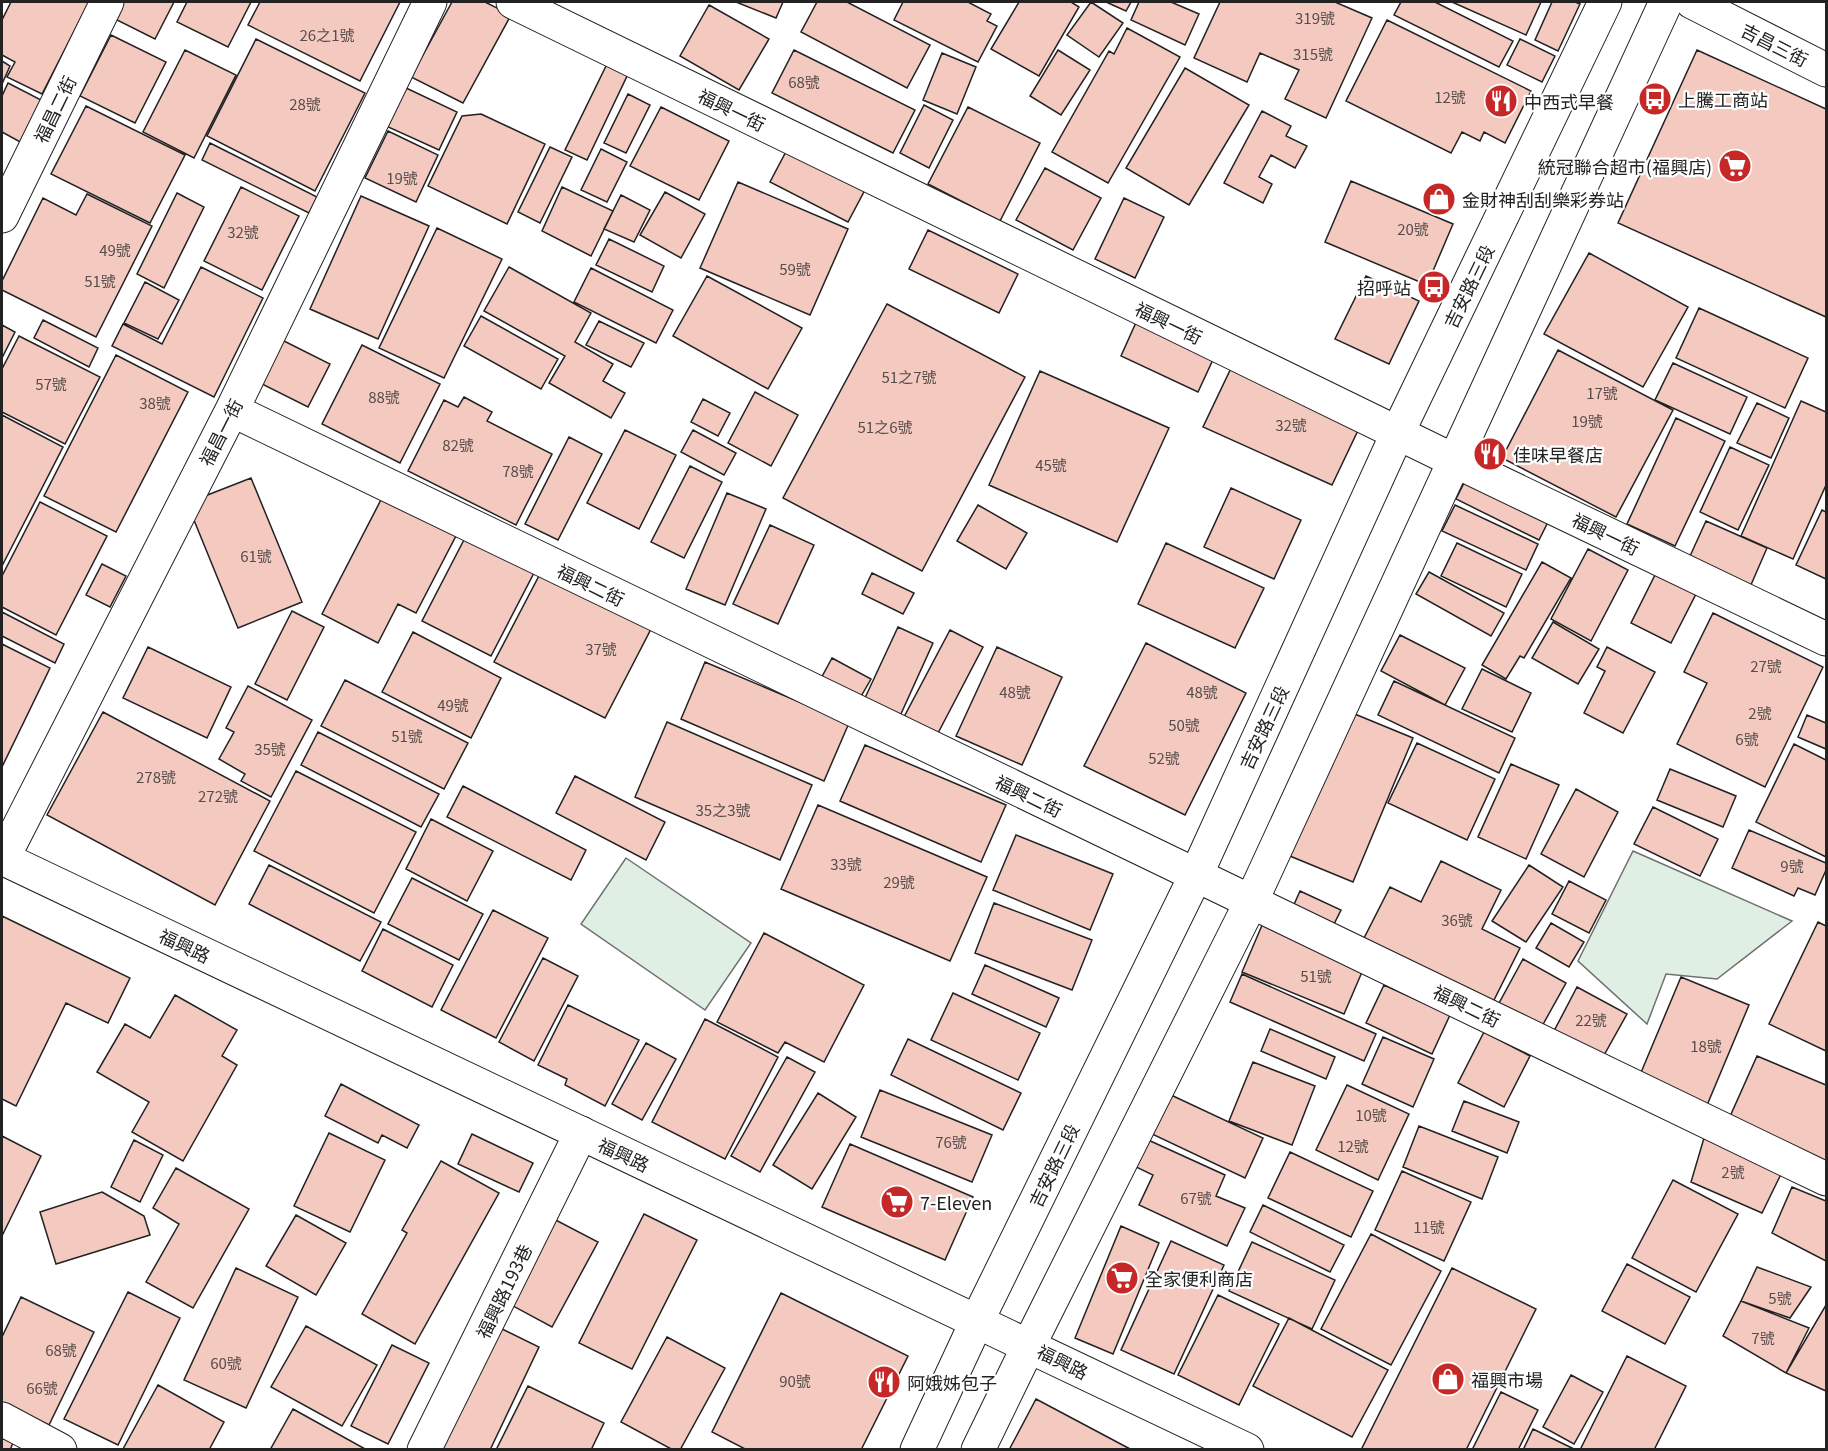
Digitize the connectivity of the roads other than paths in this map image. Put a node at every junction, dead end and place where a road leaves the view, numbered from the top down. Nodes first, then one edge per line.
1 (107, 2) edge
2 (430, 2) edge
3 (513, 2) edge
4 (1605, 2) edge
5 (1666, 2) edge
6 (1692, 2) edge
7 (1827, 70) edge
8 (2, 216) edge
9 (231, 410) junction
10 (1398, 432) junction
11 (1453, 460) junction
12 (1827, 639) edge
13 (2, 858) edge
14 (1196, 875) junction
15 (1251, 902) junction
16 (581, 1133) junction
17 (1827, 1179) edge
18 (976, 1321) junction
19 (1029, 1345) junction
20 (2, 1419) edge
21 (60, 1449) edge
22 (424, 1449) edge
23 (917, 1449) edge
24 (978, 1449) edge
25 (1247, 1449) edge

1 - 8 street, 福昌二街
2 - 9 street, 福昌一街
3 - 10 street, 福興一街
4 - 10 street, 吉安路三段
5 - 11 street
6 - 7 street, 吉昌三街
9 - 13 street, 福昌一街
9 - 14 street, 福興二街
10 - 11 street, 福興一街
10 - 14 street, 吉安路三段
11 - 12 street, 福興一街
11 - 15 street
13 - 16 street, 福興路
14 - 15 street, 福興二街
14 - 18 street, 吉安路三段
15 - 17 street, 福興二街
15 - 19 street
16 - 18 street, 福興路
16 - 22 street, 福興路193巷
18 - 19 street, 福興路
18 - 23 street, 吉安路三段
19 - 24 street
19 - 25 street, 福興路
20 - 21 street

